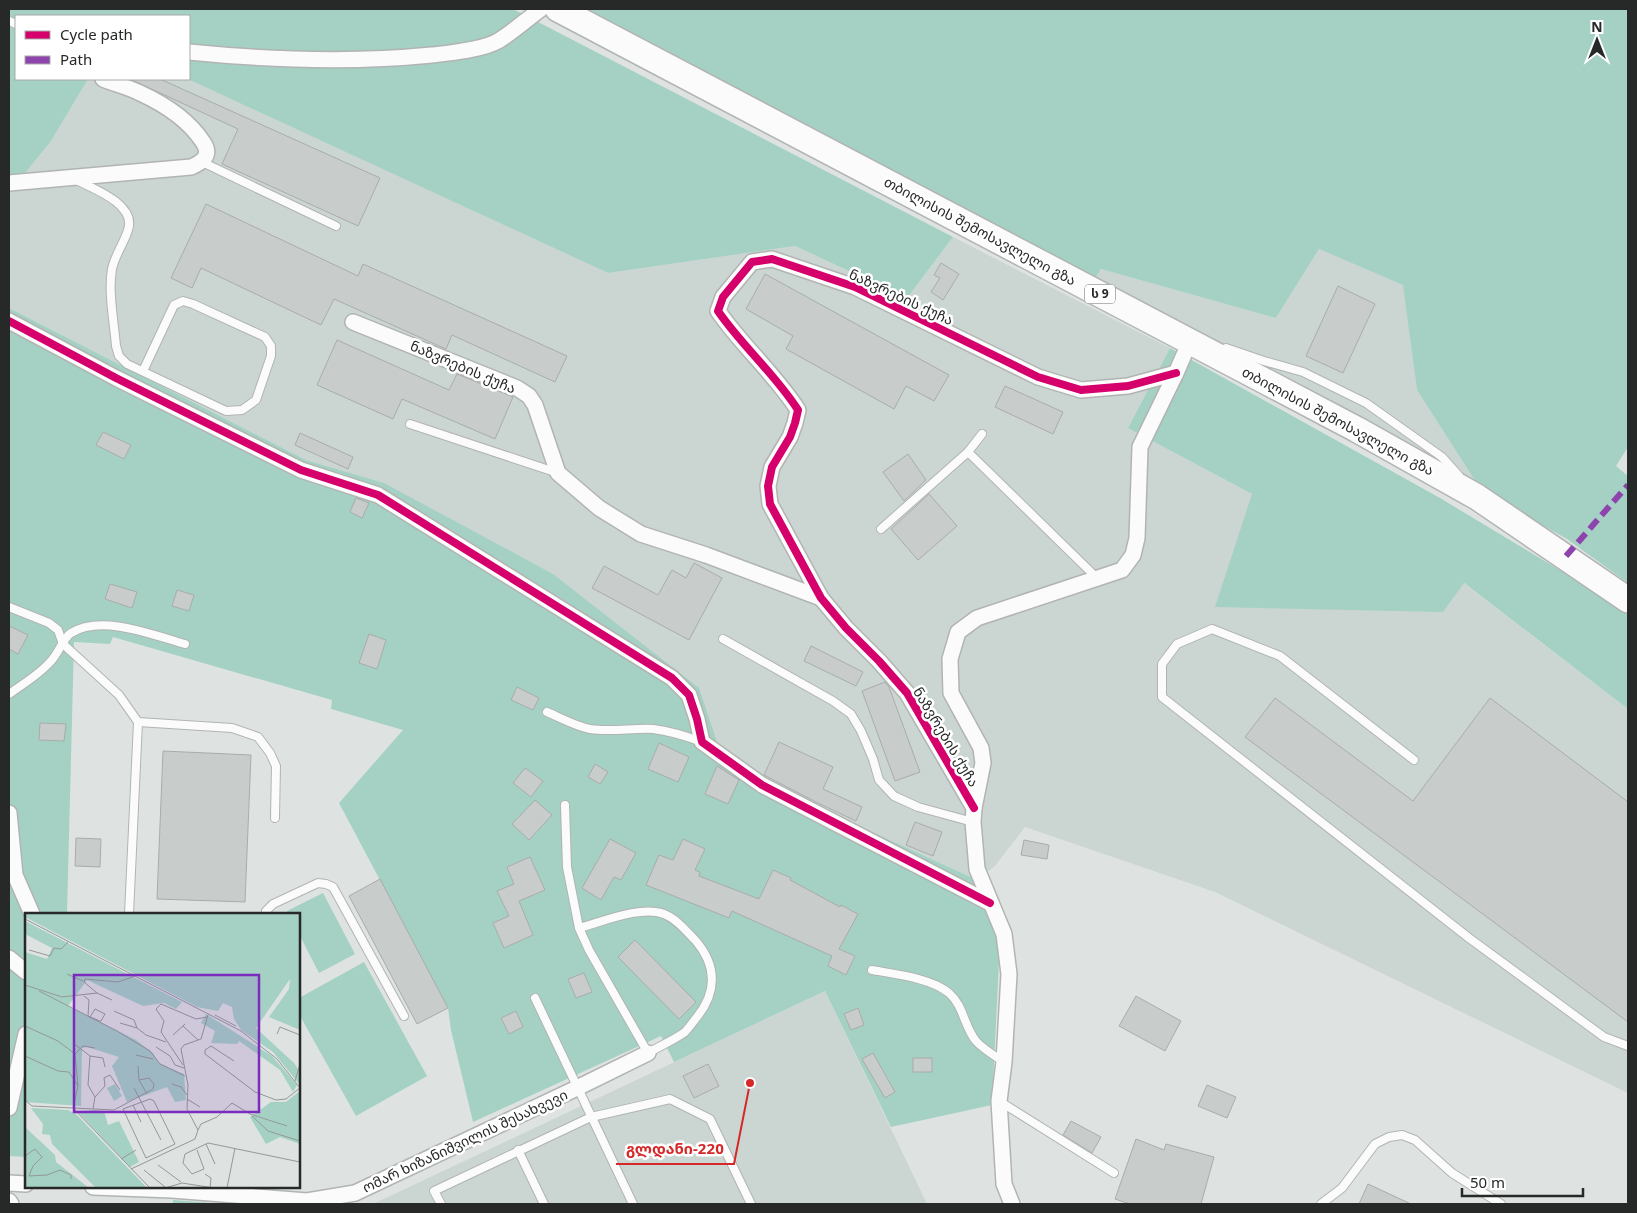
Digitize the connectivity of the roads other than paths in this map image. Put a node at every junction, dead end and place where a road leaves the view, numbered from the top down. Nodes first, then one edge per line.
1 (541, 9) edge
2 (558, 9) edge
3 (190, 52) edge
4 (106, 80) edge
5 (202, 162) junction
6 (72, 178) junction
7 (9, 183) edge
8 (336, 226) dead end
9 (9, 321) edge
10 (353, 322) dead end
11 (1199, 341) junction
12 (1217, 344) dead end
13 (127, 364) junction
14 (143, 371) junction
15 (1176, 373) junction
16 (116, 378) junction
17 (410, 424) dead end
18 (982, 434) dead end
19 (968, 452) junction
20 (558, 473) junction
21 (1477, 497) junction
22 (881, 529) dead end
23 (1098, 579) junction
24 (821, 598) junction
25 (1628, 600) edge
26 (9, 607) edge
27 (723, 639) dead end
28 (63, 644) junction
29 (184, 644) dead end
30 (9, 694) edge
31 (547, 712) dead end
32 (138, 722) junction
33 (702, 742) junction
34 (1414, 760) dead end
35 (565, 805) dead end
36 (9, 813) edge
37 (974, 815) junction
38 (275, 818) dead end
39 (990, 903) junction
40 (32, 913) edge
41 (129, 913) edge
42 (266, 913) edge
43 (579, 928) junction
44 (9, 958) edge
45 (872, 970) dead end
46 (25, 971) edge
47 (535, 998) dead end
48 (404, 1016) dead end
49 (25, 1038) edge
50 (1628, 1046) edge
51 (648, 1053) junction
52 (1004, 1062) junction
53 (577, 1088) junction
54 (999, 1102) junction
55 (9, 1108) edge
56 (591, 1117) junction
57 (518, 1150) junction
58 (1114, 1174) dead end
59 (9, 1183) edge
60 (25, 1184) edge
61 (172, 1188) edge
62 (9, 1201) edge
63 (11, 1204) edge
64 (440, 1204) edge
65 (544, 1204) edge
66 (633, 1204) edge
67 (751, 1204) edge
68 (1012, 1204) edge
69 (1321, 1204) edge
70 (1501, 1204) edge

1 - 3 street
2 - 11 highway, თბილისის შემოსავლელი გზა / ს 9
4 - 5 street
5 - 6 street
5 - 8 lane
6 - 7 street
6 - 13 lane
9 - 16 street
10 - 20 street, ნაზვრების ქუჩა
11 - 15 street, ნაზვრების ქუჩა
11 - 21 highway, თბილისის შემოსავლელი გზა / ს 9
12 - 21 lane
13 - 14 lane
13 - 16 lane
14 - 14 lane
15 - 23 street, ნაზვრების ქუჩა
15 - 24 street, ნაზვრების ქუჩა
16 - 33 street
17 - 20 lane
18 - 19 lane
19 - 22 lane
19 - 23 lane
20 - 24 street, ნაზვრების ქუჩა
21 - 25 highway, თბილისის შემოსავლელი გზა / ს 9
23 - 37 street, ნაზვრების ქუჩა
24 - 37 street, ნაზვრების ქუჩა
26 - 28 lane
27 - 37 lane
28 - 29 lane
28 - 30 lane
28 - 32 lane
31 - 33 lane
32 - 38 lane
32 - 41 lane
33 - 39 street
34 - 50 lane
35 - 43 lane
36 - 40 street
37 - 39 street, ნაზვრების ქუჩა
39 - 52 street, ნაზვრების ქუჩა
42 - 48 lane
43 - 51 lane
43 - 51 lane
44 - 46 street
45 - 52 lane
47 - 53 lane
49 - 55 street
51 - 53 street, ომარ ხიზანიშვილის შესახვევი
52 - 54 street, ნაზვრების ქუჩა
53 - 56 lane
53 - 61 street, ომარ ხიზანიშვილის შესახვევი
54 - 58 lane
54 - 68 street, ნაზვრების ქუჩა
56 - 57 lane
56 - 66 lane
56 - 67 lane
57 - 64 lane
57 - 65 lane
59 - 60 street
62 - 63 street
69 - 70 lane

